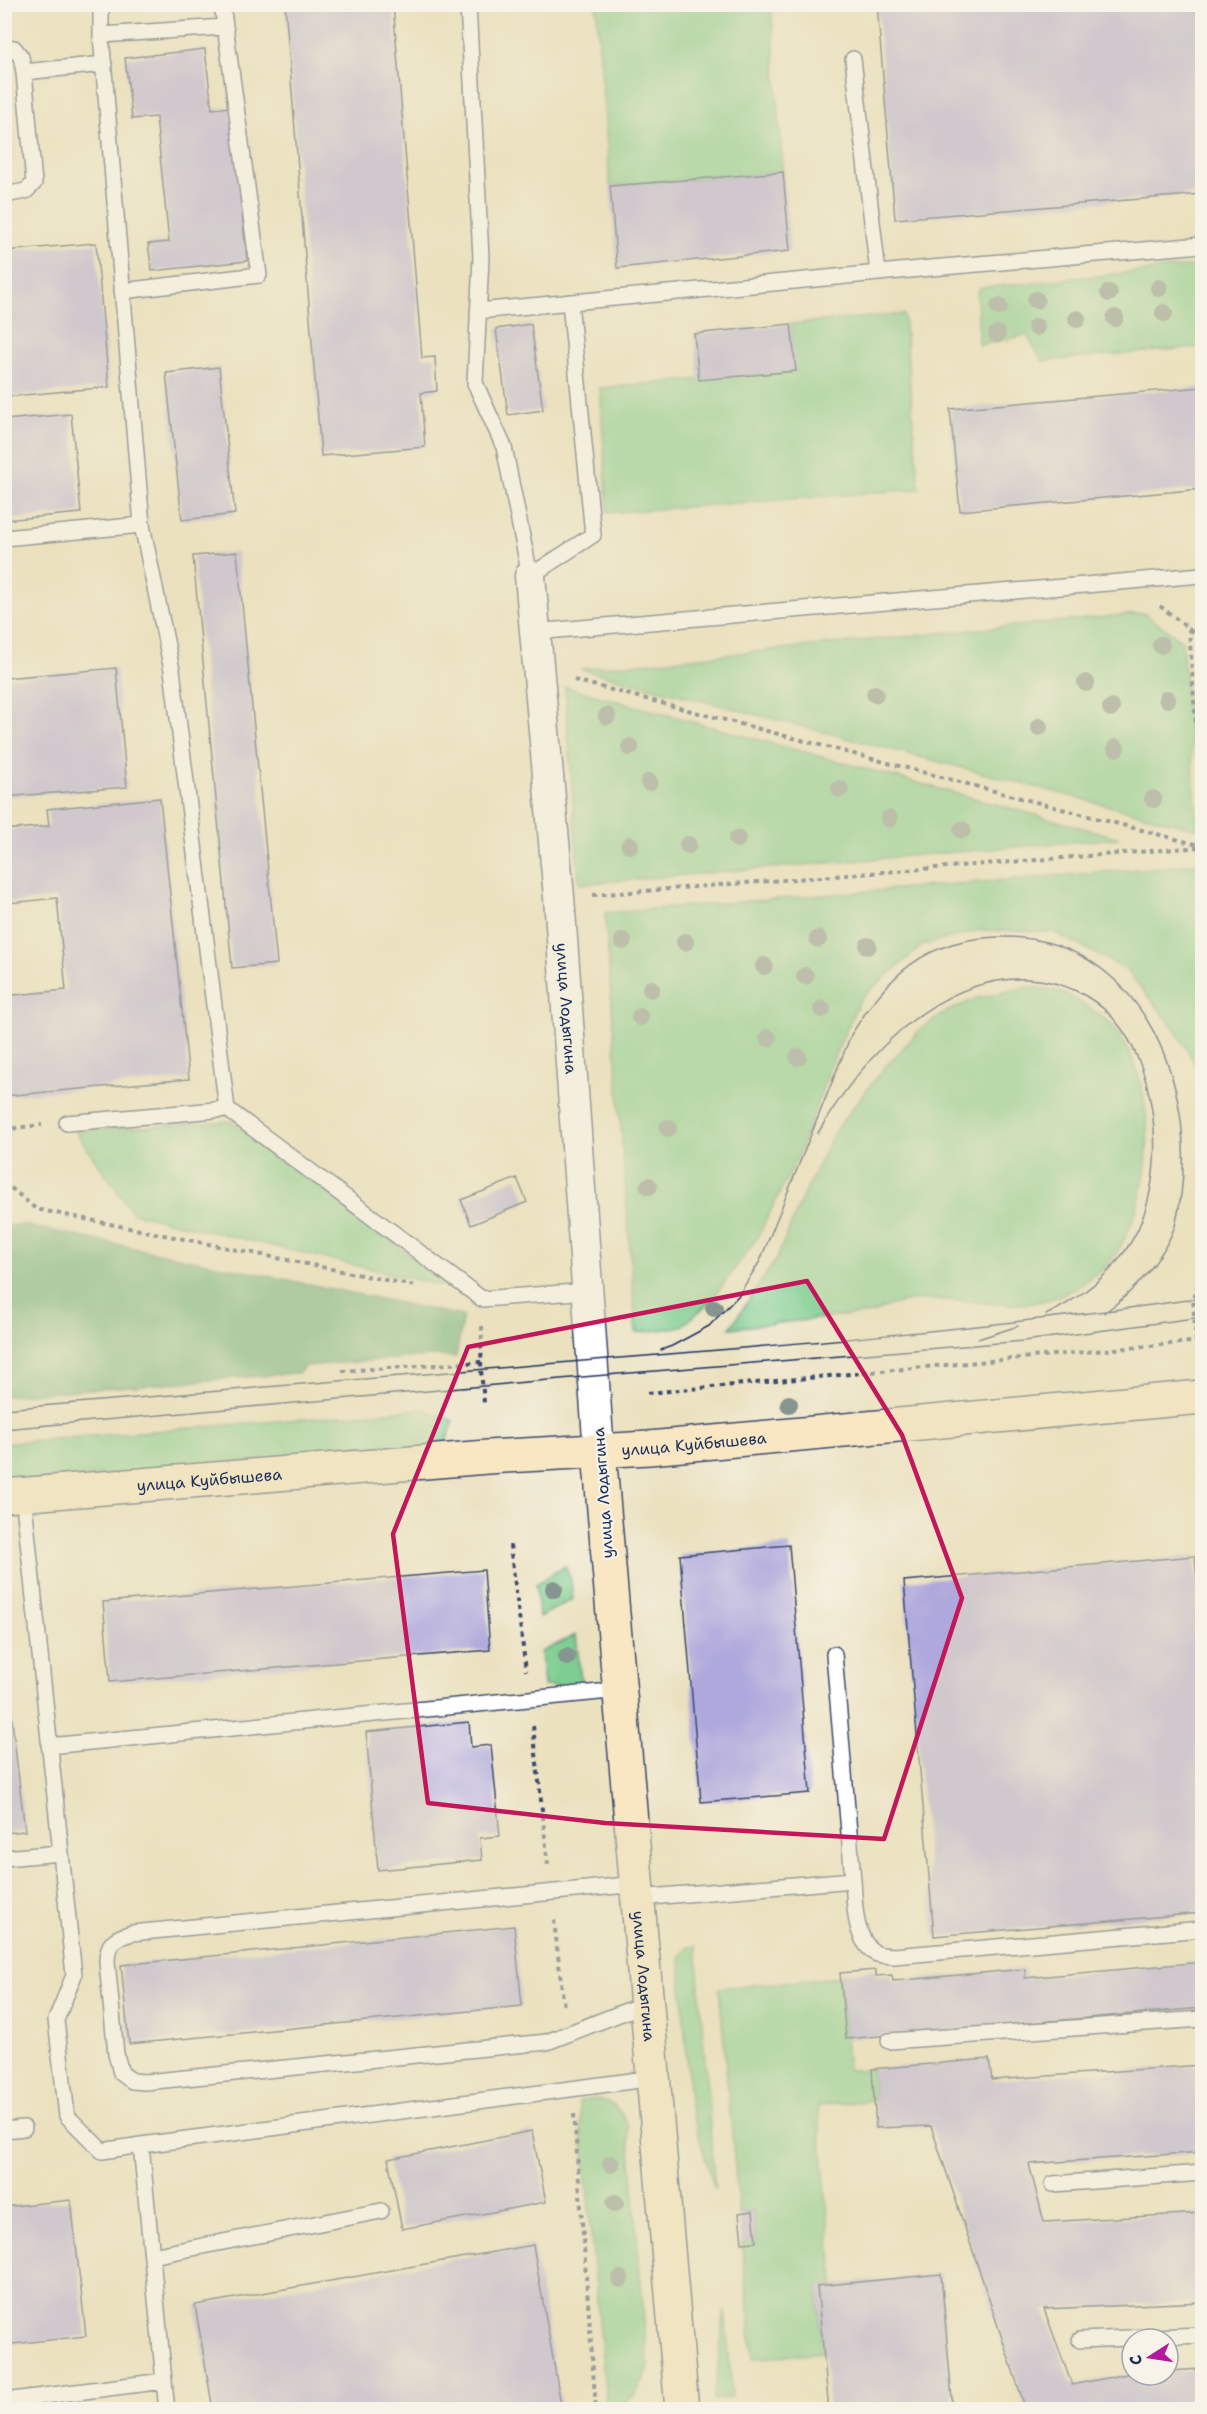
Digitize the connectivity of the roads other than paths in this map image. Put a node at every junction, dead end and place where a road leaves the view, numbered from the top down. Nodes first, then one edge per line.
1 (101, 4) edge
2 (222, 4) edge
3 (468, 4) edge
4 (224, 27) junction
5 (101, 35) junction
6 (4, 48) edge
7 (853, 59) dead end
8 (104, 64) junction
9 (24, 72) junction
10 (4, 195) edge
11 (1203, 245) edge
12 (878, 273) junction
13 (122, 291) junction
14 (570, 302) junction
15 (478, 311) junction
16 (142, 525) junction
17 (4, 538) edge
18 (1203, 575) edge
19 (530, 576) junction
20 (534, 632) junction
21 (227, 1109) junction
22 (67, 1123) road end
23 (589, 1291) junction
24 (1203, 1397) edge
25 (599, 1452) junction
26 (14, 1495) edge
27 (834, 1654) dead end
28 (620, 1690) junction
29 (50, 1746) junction
30 (61, 1852) junction
31 (4, 1858) edge
32 (853, 1880) junction
33 (637, 1891) junction
34 (1203, 1929) edge
35 (647, 2003) junction
36 (1203, 2019) edge
37 (889, 2041) dead end
38 (654, 2078) junction
39 (24, 2128) dead end
40 (4, 2130) edge
41 (141, 2145) junction
42 (1203, 2173) edge
43 (1053, 2184) dead end
44 (381, 2211) dead end
45 (152, 2256) junction
46 (1203, 2335) edge
47 (1080, 2340) dead end
48 (164, 2381) junction
49 (4, 2401) edge
50 (167, 2409) edge
51 (682, 2409) edge

1 - 5 lane
2 - 4 lane
3 - 15 lane
4 - 5 lane
4 - 13 lane
5 - 8 lane
6 - 9 lane
7 - 12 lane
8 - 9 lane
8 - 13 lane
9 - 10 lane
11 - 12 lane
12 - 14 lane
13 - 16 lane
14 - 15 lane
14 - 19 lane
15 - 19 lane
16 - 17 lane
16 - 21 lane
18 - 20 lane
19 - 20 street, улица Лодыгина
20 - 23 street, улица Лодыгина
21 - 22 lane
21 - 23 lane
23 - 25 street, улица Лодыгина
24 - 25 main road, улица Куйбышева
25 - 26 main road, улица Куйбышева
25 - 28 main road, улица Лодыгина
26 - 29 lane
27 - 32 lane
28 - 29 lane
28 - 33 main road, улица Лодыгина
29 - 30 lane
30 - 31 lane
30 - 41 lane
32 - 33 lane
32 - 34 lane
33 - 35 main road, улица Лодыгина
33 - 35 lane
35 - 38 main road, улица Лодыгина
36 - 37 lane
38 - 41 lane
38 - 51 main road, улица Лодыгина
39 - 40 lane
41 - 45 lane
42 - 43 lane
44 - 45 lane
45 - 48 lane
46 - 47 lane
48 - 49 lane
48 - 50 lane

